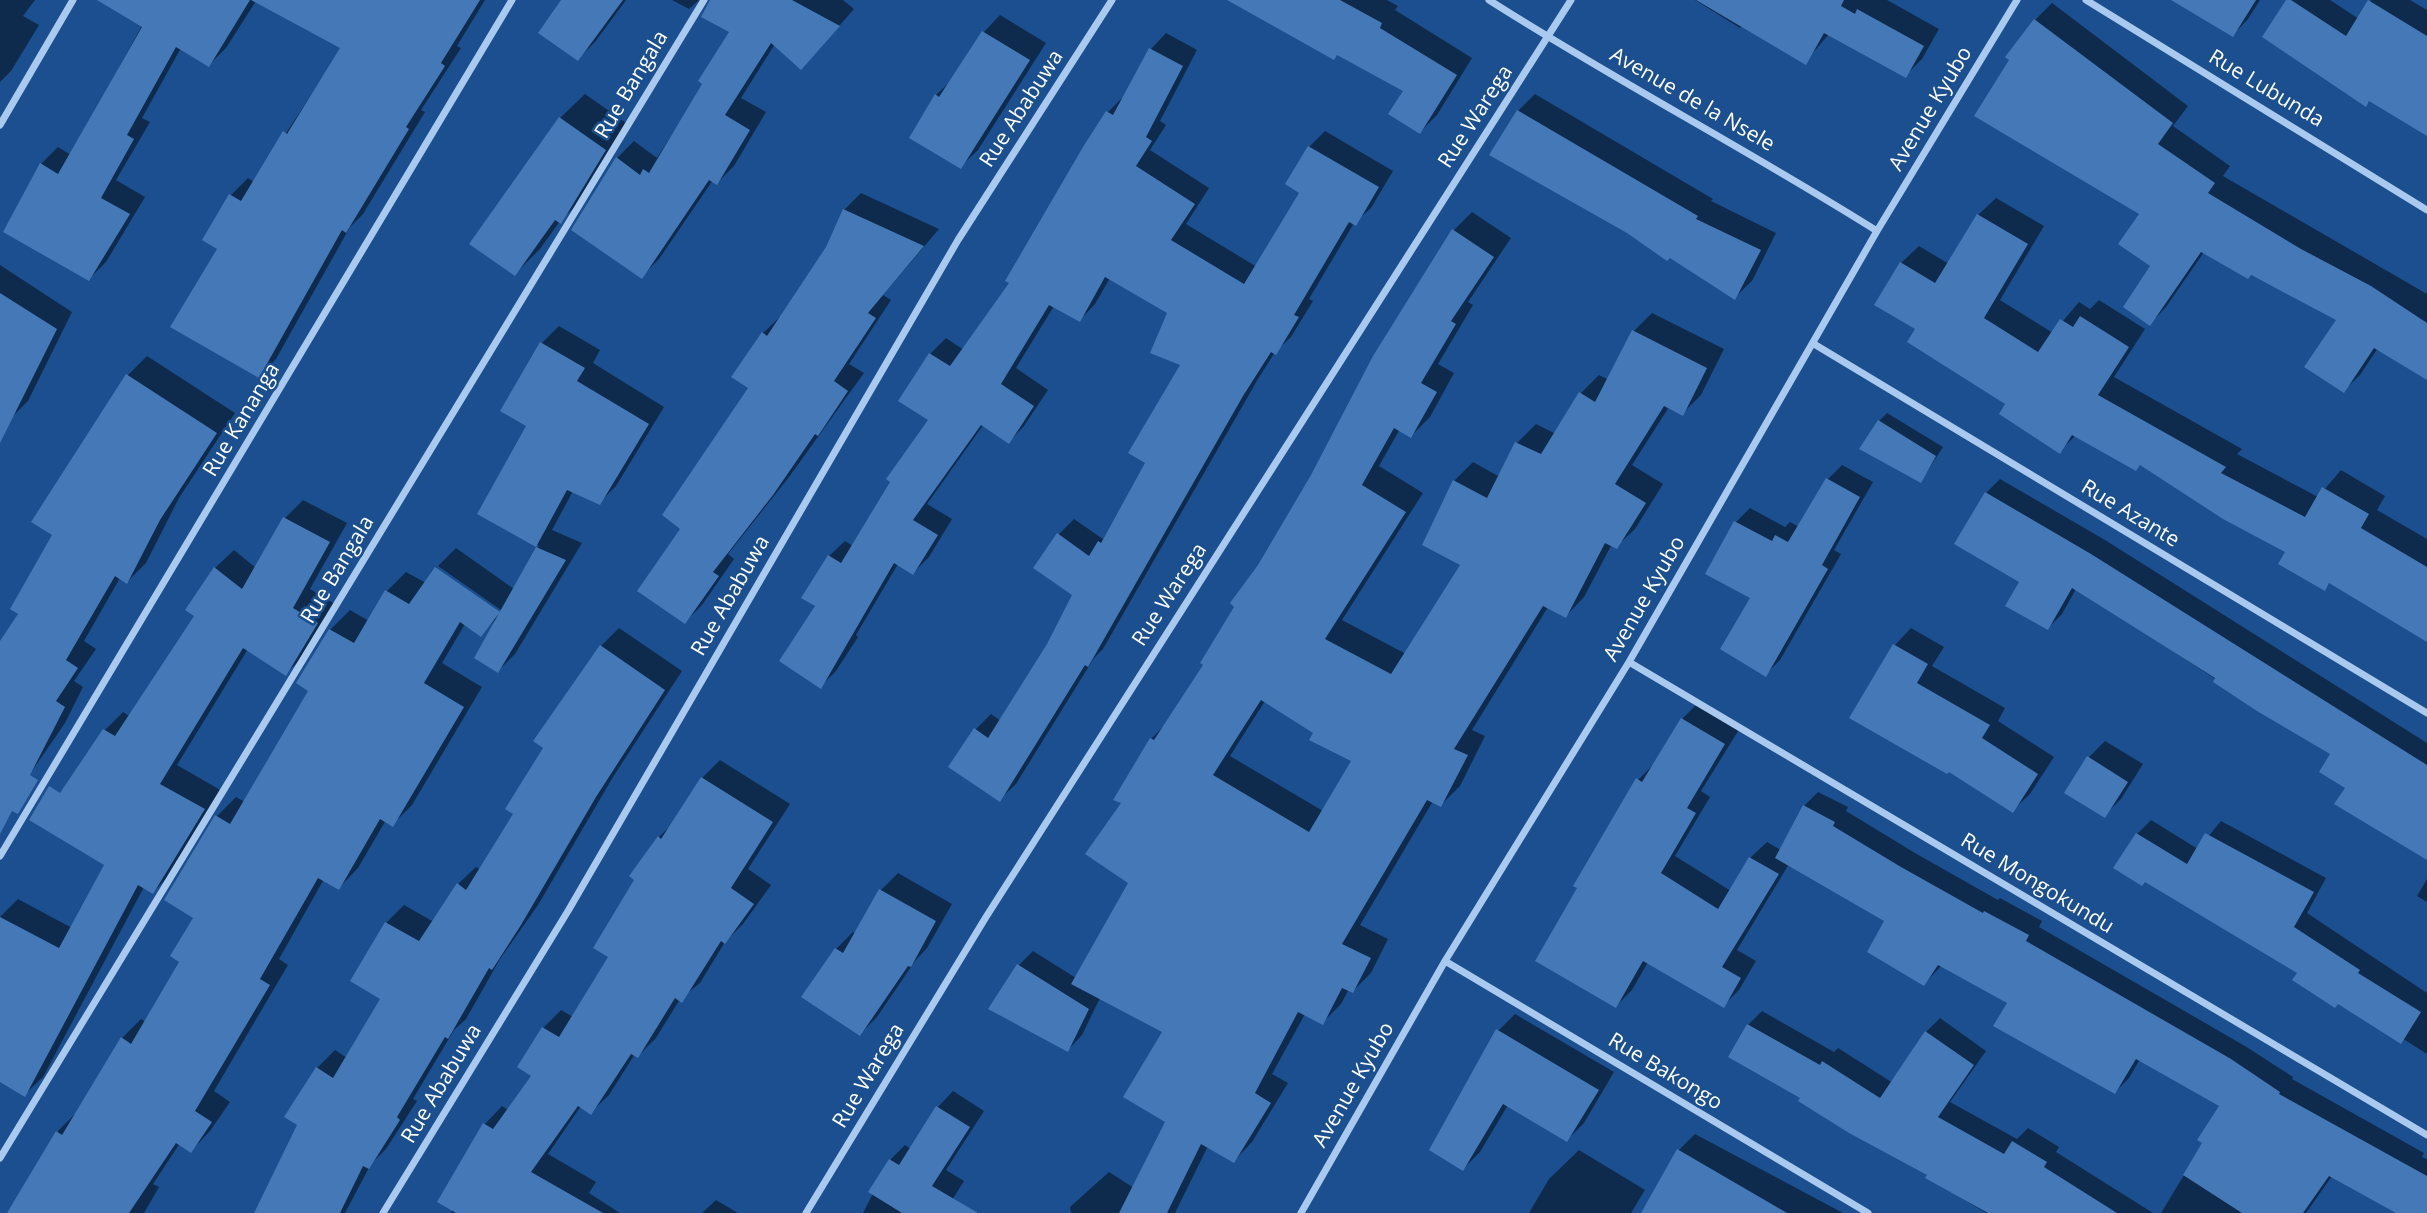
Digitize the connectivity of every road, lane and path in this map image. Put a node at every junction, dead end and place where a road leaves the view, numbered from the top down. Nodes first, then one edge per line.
1 (74, 0) edge
2 (512, 0) edge
3 (704, 0) edge
4 (1112, 0) edge
5 (1489, 0) edge
6 (1570, 0) edge
7 (2017, 0) edge
8 (2086, 0) edge
9 (1548, 37) junction
10 (0, 125) edge
11 (2427, 210) edge
12 (1877, 232) junction
13 (1814, 344) junction
14 (1629, 662) junction
15 (2427, 713) edge
16 (0, 856) edge
17 (1445, 961) junction
18 (2427, 1135) edge
19 (0, 1158) edge
20 (383, 1213) edge
21 (806, 1213) edge
22 (1301, 1213) edge
23 (1868, 1213) edge

1 - 10 street
2 - 16 street, Rue Kananga
3 - 19 street, Rue Bangala
4 - 20 street, Rue Ababuwa
5 - 9 street, Avenue de la Nsele
6 - 9 street, Rue Warega
7 - 12 street, Avenue Kyubo
8 - 11 street, Rue Lubunda
9 - 12 street, Avenue de la Nsele
9 - 21 street, Rue Warega
12 - 13 street, Avenue Kyubo
13 - 14 street, Avenue Kyubo
13 - 15 street, Rue Azante
14 - 17 street, Avenue Kyubo
14 - 18 street, Rue Mongokundu
17 - 22 street, Avenue Kyubo
17 - 23 street, Rue Bakongo

